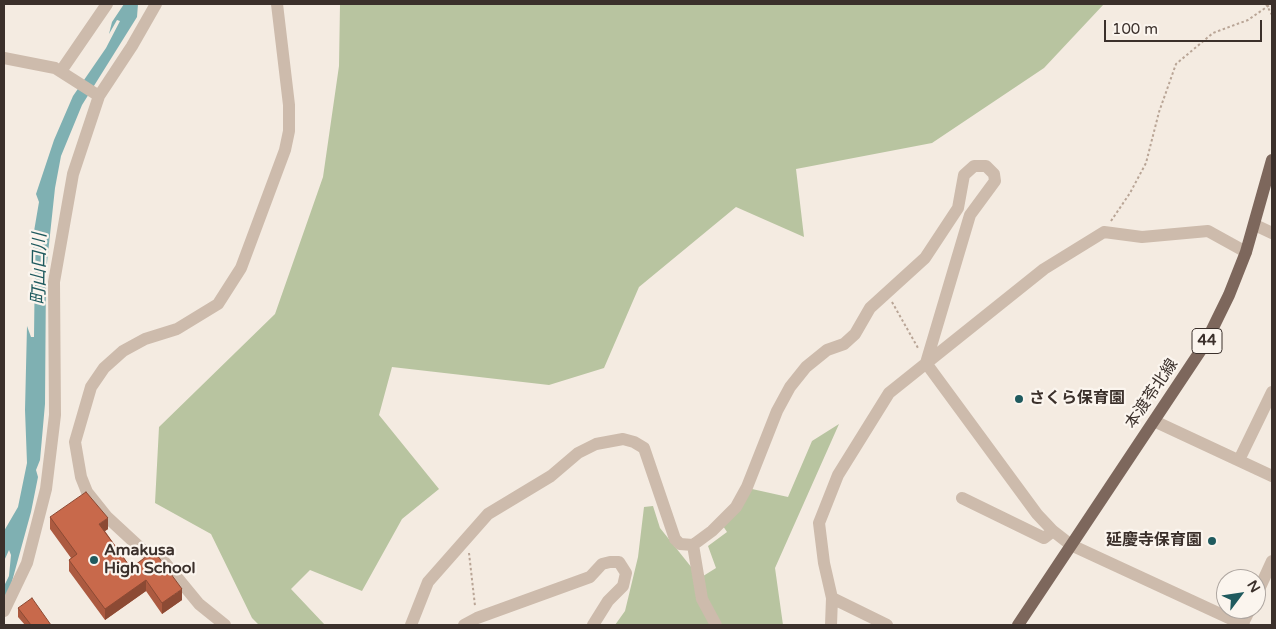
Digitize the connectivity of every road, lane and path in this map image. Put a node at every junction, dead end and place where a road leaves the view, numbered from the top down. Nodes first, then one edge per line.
1 (106, 4) edge
2 (156, 4) edge
3 (277, 4) edge
4 (1271, 4) edge
5 (1267, 5) edge
6 (1272, 15) edge
7 (4, 58) edge
8 (63, 73) junction
9 (96, 94) junction
10 (1272, 160) edge
11 (1255, 225) junction
12 (1104, 232) junction
13 (1272, 233) edge
14 (1246, 252) junction
15 (886, 292) junction
16 (926, 363) junction
17 (1272, 392) edge
18 (1154, 421) junction
19 (53, 438) junction
20 (75, 442) junction
21 (1239, 460) junction
22 (1272, 476) edge
23 (962, 498) dead end
24 (1053, 531) junction
25 (1071, 544) junction
26 (693, 545) junction
27 (469, 554) dead end
28 (1272, 561) edge
29 (1266, 574) edge
30 (832, 598) junction
31 (4, 612) edge
32 (477, 618) junction
33 (225, 625) edge
34 (411, 625) edge
35 (464, 625) edge
36 (593, 625) edge
37 (716, 625) edge
38 (831, 625) edge
39 (887, 625) edge
40 (1018, 625) edge
41 (1243, 625) edge

1 - 8 street
2 - 9 street
3 - 20 street
4 - 5 path
5 - 6 path
5 - 12 path
7 - 8 street
8 - 9 street
9 - 19 street
10 - 11 main road, 本渡苓北線 / 44
11 - 13 street
11 - 14 main road, 本渡苓北線 / 44
12 - 14 street
12 - 16 street
14 - 18 main road, 本渡苓北線 / 44
15 - 16 path
15 - 16 street
15 - 26 street
16 - 24 street
16 - 30 street
17 - 21 street
18 - 21 street
18 - 25 main road, 本渡苓北線 / 44
19 - 20 street
19 - 31 street
20 - 33 street
21 - 22 street
23 - 24 street
24 - 25 street
25 - 40 main road, 本渡苓北線 / 44
25 - 41 street
26 - 34 street
26 - 37 street
27 - 32 path
28 - 29 street
30 - 38 street
30 - 39 street
32 - 35 street
32 - 36 street

